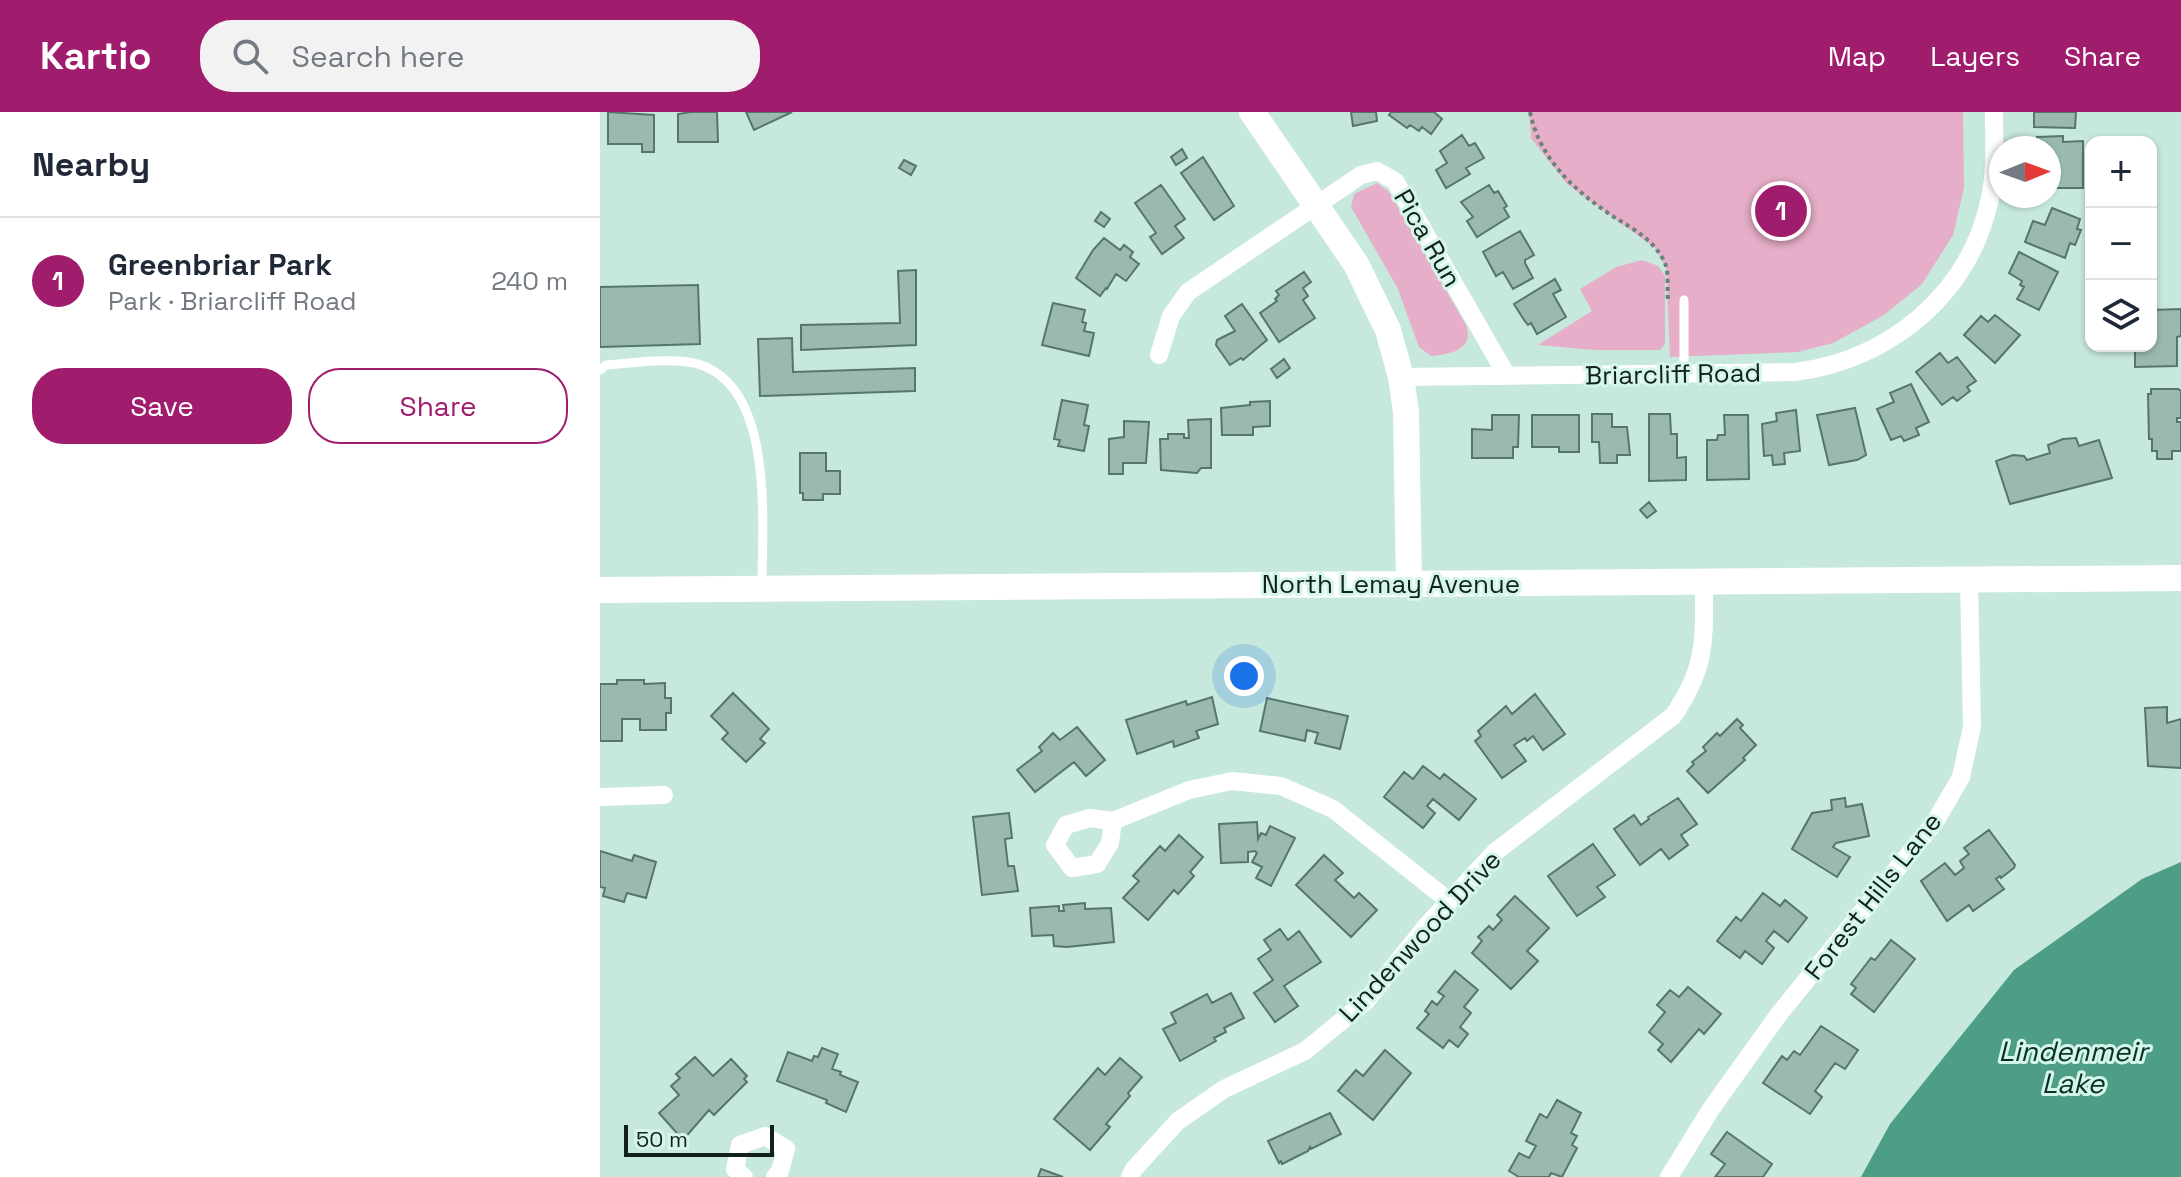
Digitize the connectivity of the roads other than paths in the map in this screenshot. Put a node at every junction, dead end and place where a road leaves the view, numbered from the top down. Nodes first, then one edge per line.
1 (1252, 112) edge
2 (1994, 112) edge
3 (1315, 205) junction
4 (1684, 300) dead end
5 (1159, 355) dead end
6 (600, 370) edge
7 (1684, 374) junction
8 (1507, 376) junction
9 (1401, 377) junction
10 (2181, 578) edge
11 (1969, 580) junction
12 (1704, 582) junction
13 (1409, 584) junction
14 (762, 589) junction
15 (600, 590) edge
16 (664, 795) dead end
17 (600, 797) edge
18 (1113, 821) dead end
19 (1449, 901) junction
20 (744, 1177) edge
21 (775, 1177) edge
22 (1130, 1177) edge
23 (1669, 1177) edge

1 - 3 main road
2 - 7 street, Briarcliff Road
3 - 5 street
3 - 8 street, Pica Run
3 - 9 main road
4 - 7 lane
6 - 14 lane
7 - 8 street, Briarcliff Road
8 - 9 street, Briarcliff Road
9 - 13 main road
10 - 11 main road, North Lemay Avenue
11 - 12 main road, North Lemay Avenue
11 - 23 street, Forest Hills Lane
12 - 13 main road, North Lemay Avenue
12 - 19 street, Lindenwood Drive
13 - 14 main road, North Lemay Avenue
14 - 15 main road, North Lemay Avenue
16 - 17 street
18 - 19 street
19 - 22 street, Lindenwood Drive
20 - 21 street

